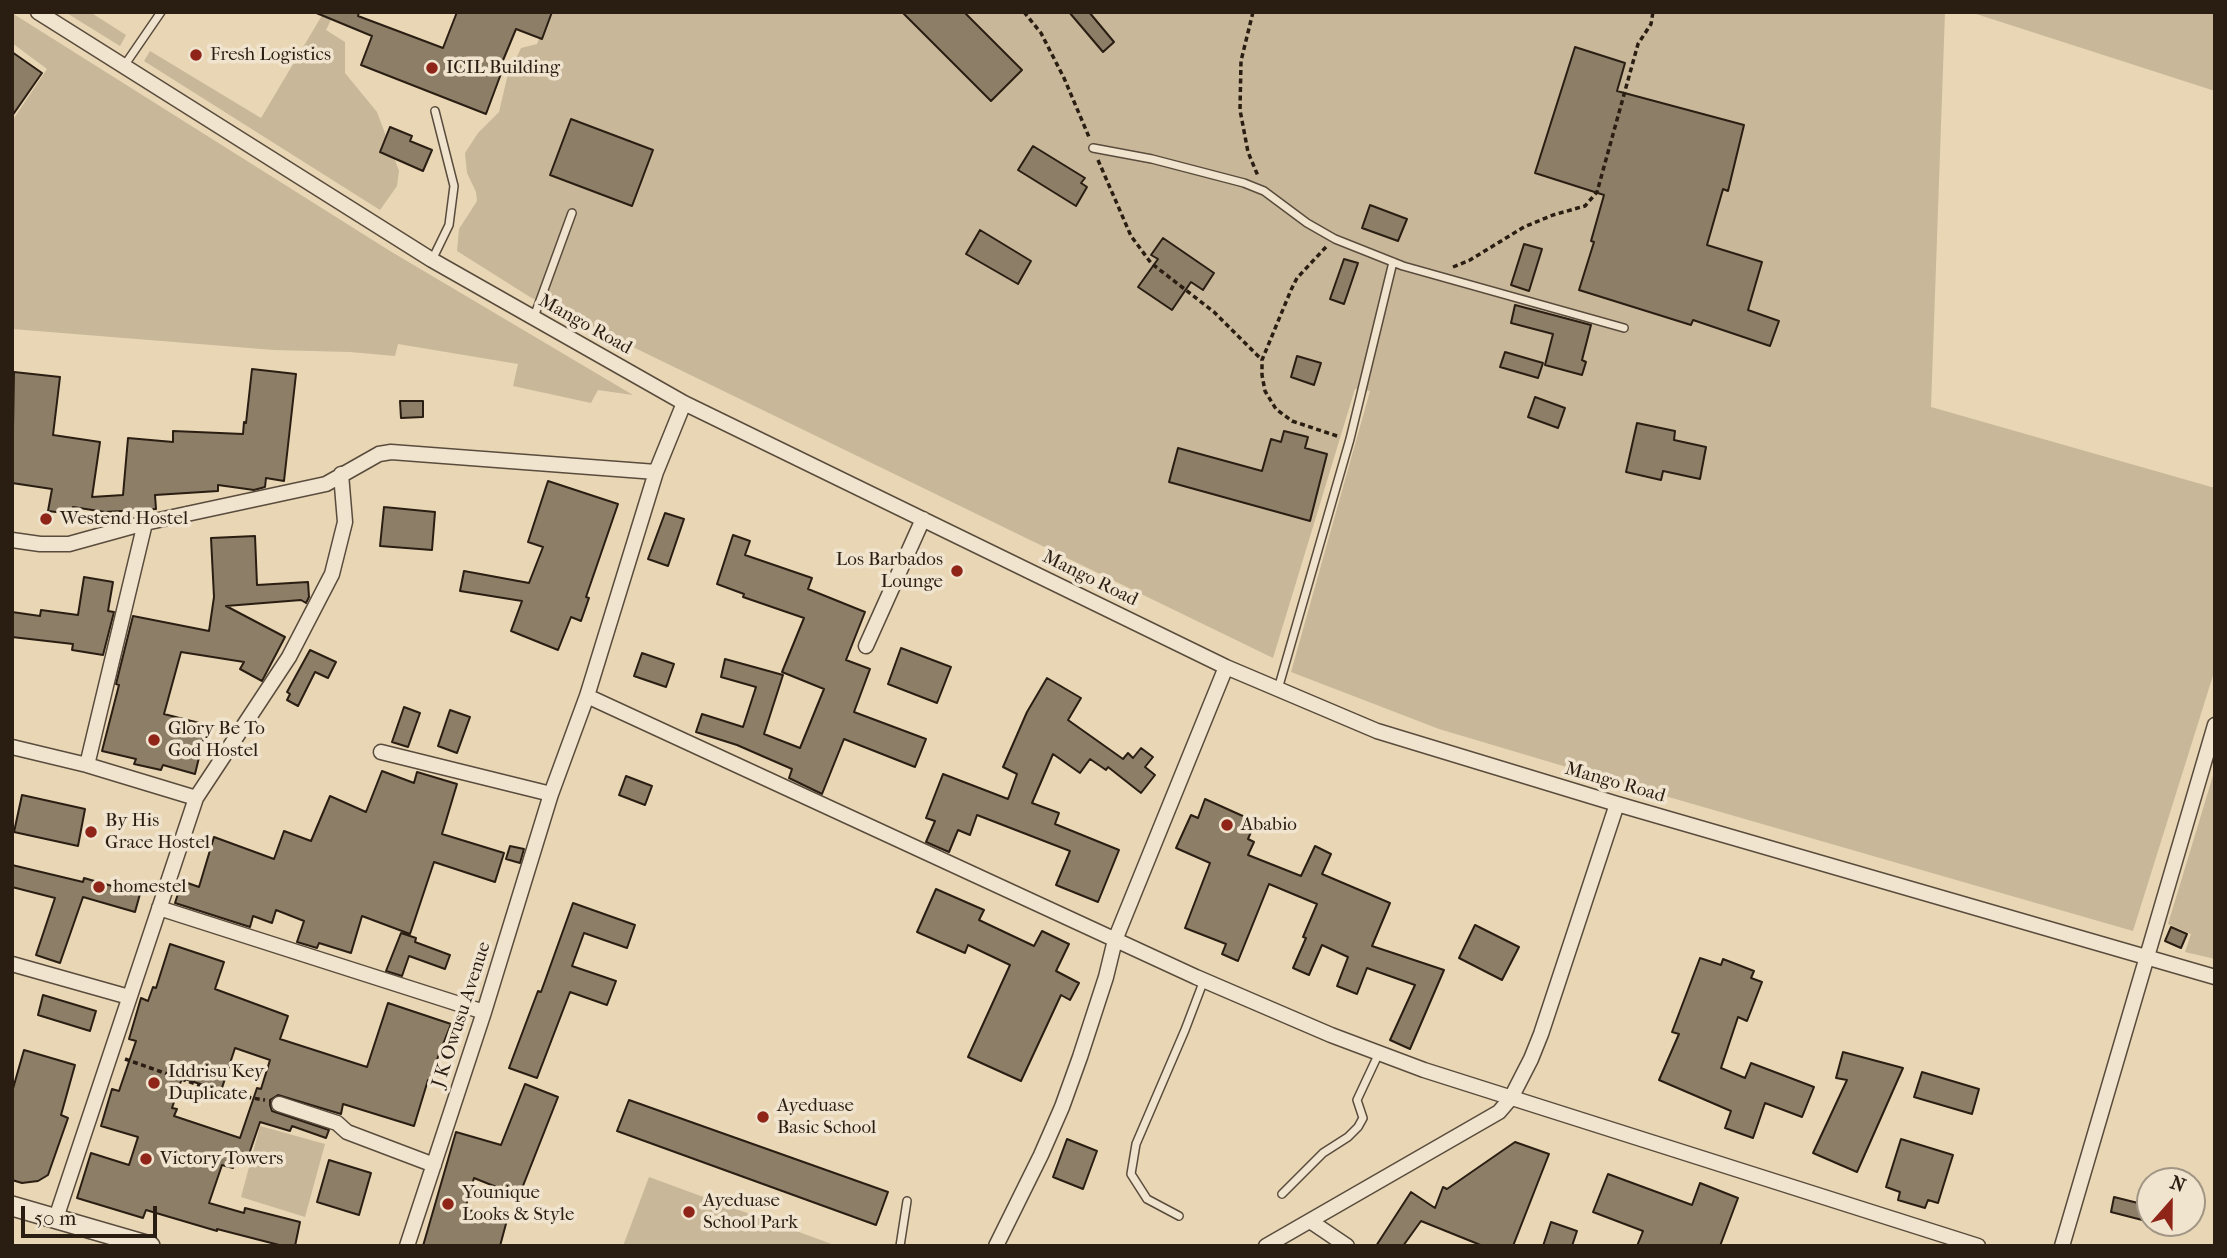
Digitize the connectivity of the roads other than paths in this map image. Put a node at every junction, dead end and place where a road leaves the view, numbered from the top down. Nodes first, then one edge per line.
1 (38, 12) edge
2 (161, 12) edge
3 (123, 66) junction
4 (435, 111) dead end
5 (1093, 148) road end
6 (572, 213) dead end
7 (432, 260) junction
8 (1393, 262) junction
9 (534, 318) junction
10 (1624, 328) dead end
11 (684, 403) junction
12 (656, 472) junction
13 (341, 474) junction
14 (923, 519) junction
15 (145, 523) junction
16 (12, 540) edge
17 (866, 646) dead end
18 (1226, 667) junction
19 (1278, 689) junction
20 (587, 696) junction
21 (2215, 725) edge
22 (2212, 742) edge
23 (12, 747) edge
24 (381, 752) dead end
25 (87, 765) junction
26 (551, 794) junction
27 (196, 798) junction
28 (1617, 804) junction
29 (159, 908) junction
30 (1115, 940) junction
31 (2148, 957) junction
32 (12, 964) edge
33 (2215, 977) edge
34 (1204, 980) junction
35 (129, 997) junction
36 (484, 1012) junction
37 (1379, 1053) junction
38 (1511, 1098) junction
39 (279, 1104) road end
40 (434, 1165) junction
41 (1282, 1194) dead end
42 (907, 1201) dead end
43 (12, 1206) edge
44 (1179, 1216) dead end
45 (56, 1218) junction
46 (1310, 1221) junction
47 (150, 1246) edge
48 (407, 1246) edge
49 (900, 1246) edge
50 (996, 1246) edge
51 (1266, 1246) edge
52 (1347, 1246) edge
53 (1978, 1246) edge
54 (2062, 1246) edge

1 - 3 street, Mango Road
2 - 3 lane
3 - 7 street, Mango Road
4 - 7 lane
5 - 8 lane
6 - 9 lane
7 - 9 street, Mango Road
8 - 10 lane
8 - 19 lane
9 - 11 street, Mango Road
11 - 12 street, J K Owusu Avenue
11 - 14 street, Mango Road
12 - 13 street
12 - 20 street, J K Owusu Avenue
13 - 15 street
13 - 27 street
14 - 17 street
14 - 18 street, Mango Road
15 - 16 street
15 - 25 street
18 - 19 street, Mango Road
18 - 30 street
19 - 28 street, Mango Road
20 - 26 street, J K Owusu Avenue
20 - 30 street
21 - 22 street
22 - 31 street
23 - 25 street
24 - 26 street
25 - 27 street
26 - 36 street, J K Owusu Avenue
27 - 29 street
28 - 31 street, Mango Road
28 - 38 street
29 - 35 street
29 - 36 street
30 - 34 street
30 - 50 street
31 - 33 street, Mango Road
31 - 54 street
32 - 35 street
34 - 37 street
34 - 44 lane
35 - 45 street
36 - 40 street, J K Owusu Avenue
37 - 38 street
37 - 41 lane
38 - 46 street
38 - 53 street
39 - 40 street
40 - 48 street, J K Owusu Avenue
42 - 49 lane
43 - 45 street
45 - 47 street
46 - 51 street
46 - 52 street

